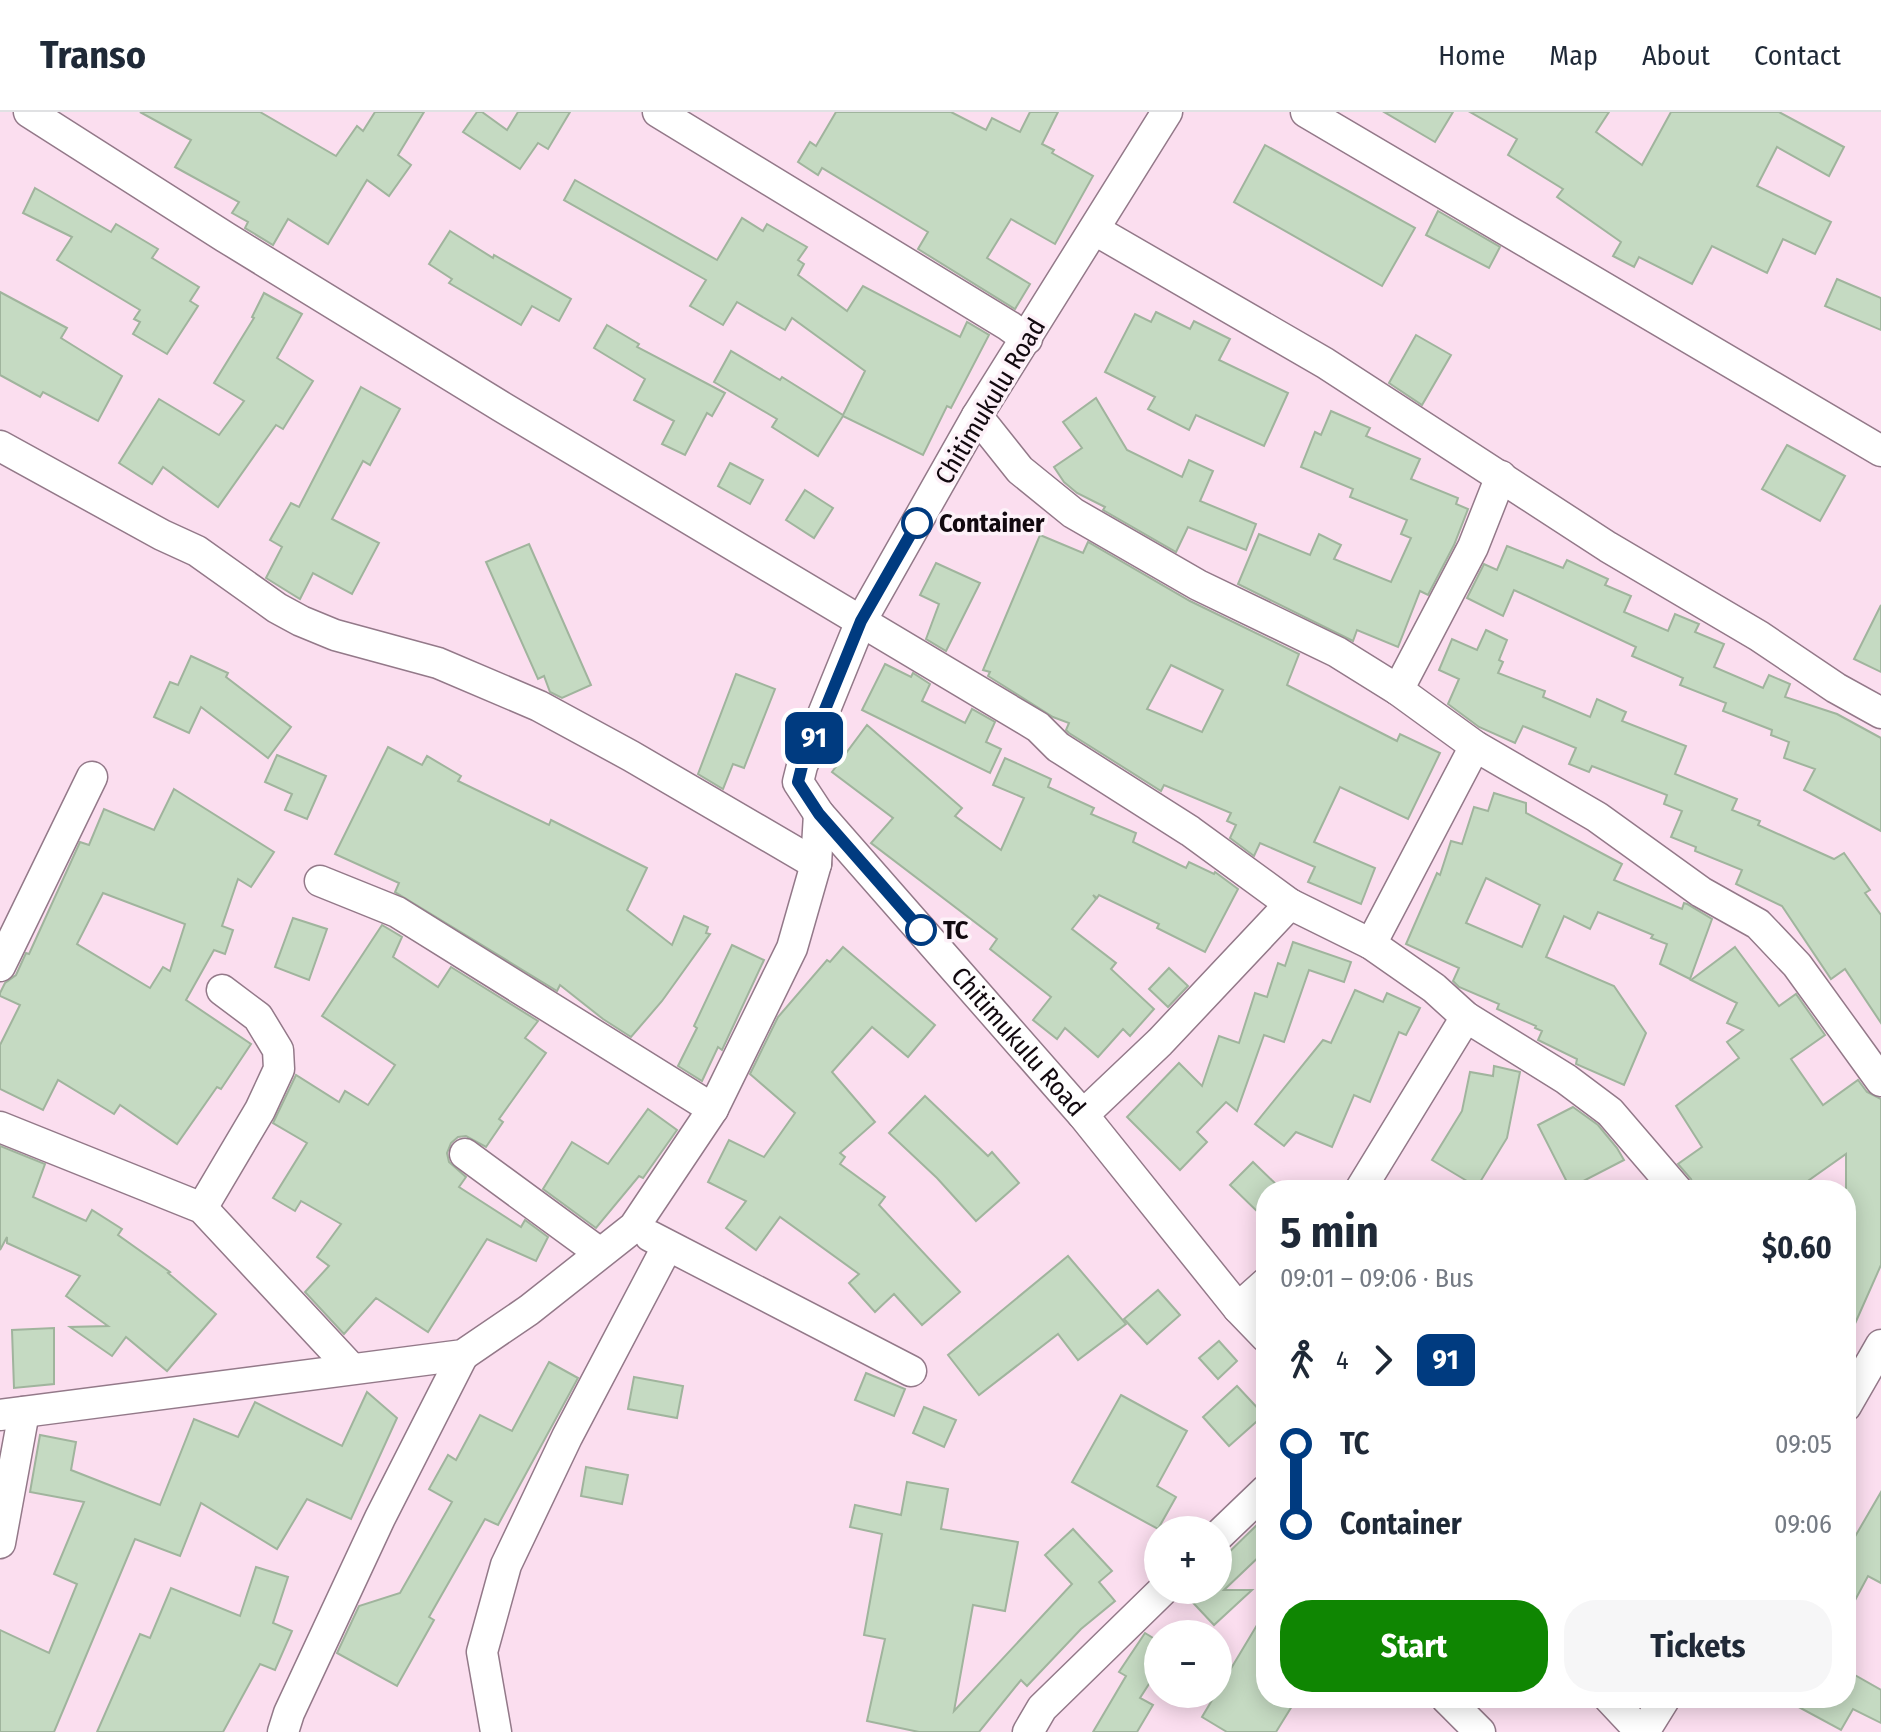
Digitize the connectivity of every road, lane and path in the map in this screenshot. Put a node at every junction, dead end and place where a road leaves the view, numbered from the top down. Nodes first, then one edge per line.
1 (29, 112) edge
2 (658, 112) edge
3 (1167, 112) edge
4 (1306, 112) edge
5 (1095, 230) junction
6 (1027, 339) junction
7 (977, 416) junction
8 (0, 446) edge
9 (1881, 451) edge
10 (1501, 476) junction
11 (861, 621) junction
12 (1398, 690) junction
13 (1881, 713) edge
14 (1475, 746) junction
15 (92, 777) dead end
16 (819, 814) junction
17 (816, 864) junction
18 (320, 881) dead end
19 (1290, 904) junction
20 (1371, 944) junction
21 (0, 966) edge
22 (222, 990) dead end
23 (1466, 1017) junction
24 (1881, 1081) edge
25 (713, 1109) junction
26 (1083, 1115) junction
27 (0, 1127) edge
28 (465, 1154) dead end
29 (1366, 1180) edge
30 (1668, 1180) edge
31 (202, 1208) junction
32 (634, 1227) junction
33 (667, 1247) junction
34 (600, 1253) junction
35 (1256, 1292) edge
36 (1238, 1308) junction
37 (1256, 1327) edge
38 (1881, 1345) edge
39 (463, 1355) junction
40 (351, 1368) junction
41 (911, 1371) dead end
42 (1858, 1393) edge
43 (12, 1413) edge
44 (1256, 1500) edge
45 (1232, 1523) edge
46 (0, 1543) edge
47 (1149, 1604) edge
48 (1453, 1708) edge
49 (1619, 1708) edge
50 (1659, 1708) edge
51 (1468, 1728) edge
52 (283, 1732) edge
53 (496, 1732) edge
54 (1028, 1732) edge
55 (1643, 1732) edge

1 - 11 street
2 - 6 street
3 - 5 street, Chitimukulu Road
4 - 9 street
5 - 6 street, Chitimukulu Road
5 - 10 street
6 - 7 street, Chitimukulu Road
7 - 11 street, Chitimukulu Road
7 - 12 street
8 - 17 street
10 - 12 street
10 - 13 street
11 - 16 street, Chitimukulu Road
11 - 19 street
12 - 14 street
14 - 20 street
14 - 24 street
15 - 21 street
16 - 17 street
16 - 26 street, Chitimukulu Road
17 - 25 street
18 - 25 street
19 - 20 street
19 - 26 street
20 - 23 street
22 - 31 street
23 - 29 street
23 - 30 street
25 - 32 street
26 - 36 street, Chitimukulu Road
27 - 31 street
28 - 34 street
31 - 40 street
32 - 33 street
32 - 34 street
33 - 41 street
33 - 53 street
34 - 39 street
35 - 36 street
36 - 37 street, Chitimukulu Road
38 - 42 street
39 - 40 street
39 - 52 street
40 - 43 street
43 - 46 street
44 - 45 street
47 - 54 street
48 - 51 street
49 - 55 street
50 - 55 street

